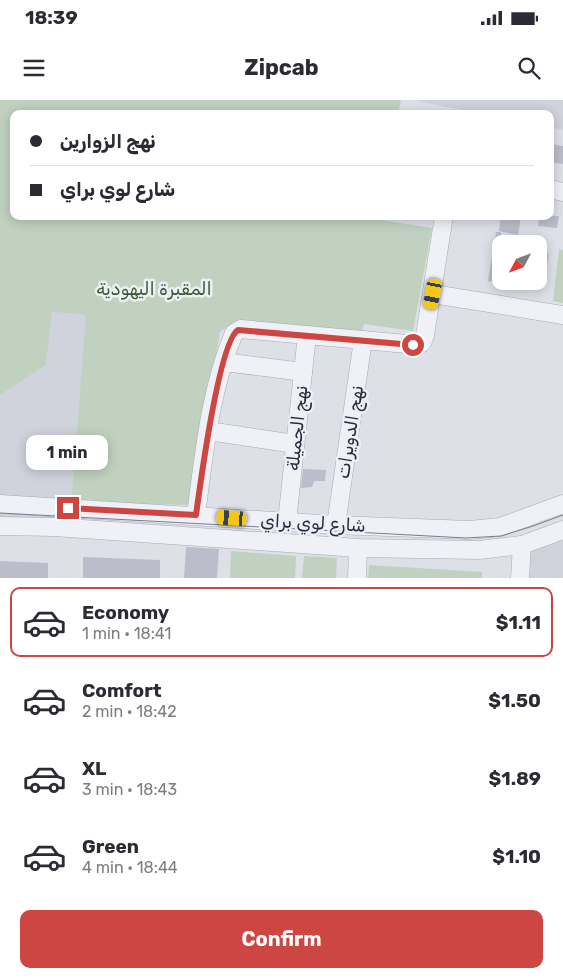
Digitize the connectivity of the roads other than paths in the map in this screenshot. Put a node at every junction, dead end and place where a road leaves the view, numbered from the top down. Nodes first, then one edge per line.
1 (443, 220) edge
2 (433, 294) junction
3 (563, 315) edge
4 (307, 335) junction
5 (363, 340) junction
6 (224, 362) junction
7 (303, 372) junction
8 (208, 431) junction
9 (295, 444) junction
10 (0, 504) edge
11 (563, 504) edge
12 (196, 515) junction
13 (287, 522) junction
14 (336, 525) junction
15 (0, 526) edge
16 (563, 530) edge
17 (522, 547) junction
18 (358, 548) junction
19 (357, 578) edge
20 (520, 578) edge

1 - 2 street
2 - 3 street
2 - 5 street
4 - 5 street
4 - 6 street
4 - 7 street, نهج الجميلة
5 - 14 street, نهج الدويرات
6 - 7 street
6 - 8 street
7 - 9 street, نهج الجميلة
8 - 9 street
8 - 12 street
9 - 13 street, نهج الجميلة
10 - 12 street, شارع لوي براي
11 - 14 street, شارع لوي براي
12 - 13 street, شارع لوي براي
13 - 14 street, شارع لوي براي
15 - 18 street, شارع لوي براي
16 - 17 street, شارع لوي براي
17 - 18 street, شارع لوي براي
17 - 20 street
18 - 19 street

